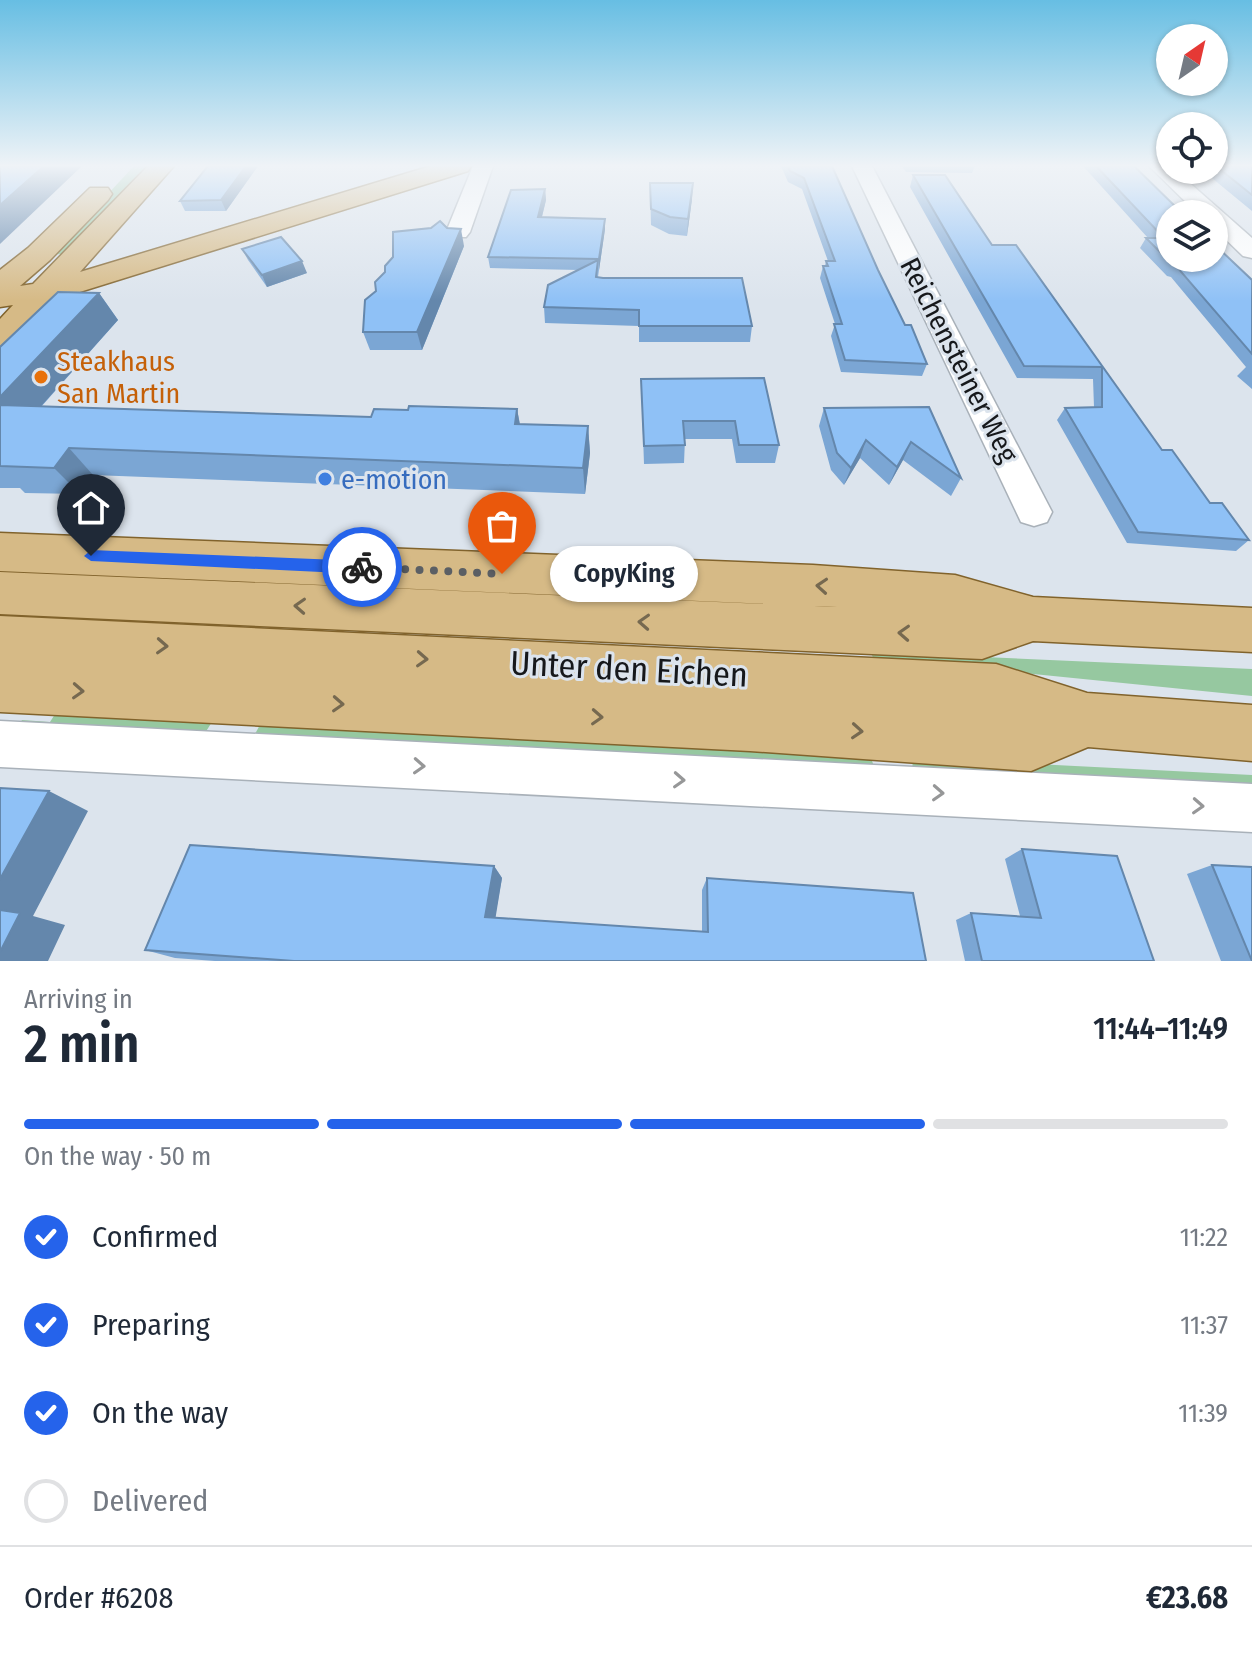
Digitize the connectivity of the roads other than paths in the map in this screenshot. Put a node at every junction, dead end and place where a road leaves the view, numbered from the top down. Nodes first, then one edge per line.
1 (82, 211) edge
2 (120, 211) edge
3 (312, 211) edge
4 (466, 211) edge
5 (884, 211) edge
6 (1228, 229) edge
7 (458, 232) edge
8 (1252, 251) edge
9 (0, 286) edge
10 (44, 293) junction
11 (0, 297) edge
12 (0, 339) edge
13 (1034, 512) dead end
14 (0, 552) edge
15 (0, 593) edge
16 (1033, 619) junction
17 (1252, 630) edge
18 (0, 639) edge
19 (0, 687) edge
20 (1087, 720) junction
21 (1252, 733) edge
22 (0, 744) edge
23 (1252, 808) edge

1 - 9 main road
2 - 10 main road
3 - 10 main road
4 - 7 street
5 - 13 street, Reichensteiner Weg
6 - 8 street
10 - 11 main road
10 - 12 main road
16 -> 14 main road
16 -> 15 main road, Unter den Eichen
16 - 17 main road, Unter den Eichen
18 -> 20 main road, Unter den Eichen
19 -> 20 main road
20 - 21 main road, Unter den Eichen
22 -> 23 street

